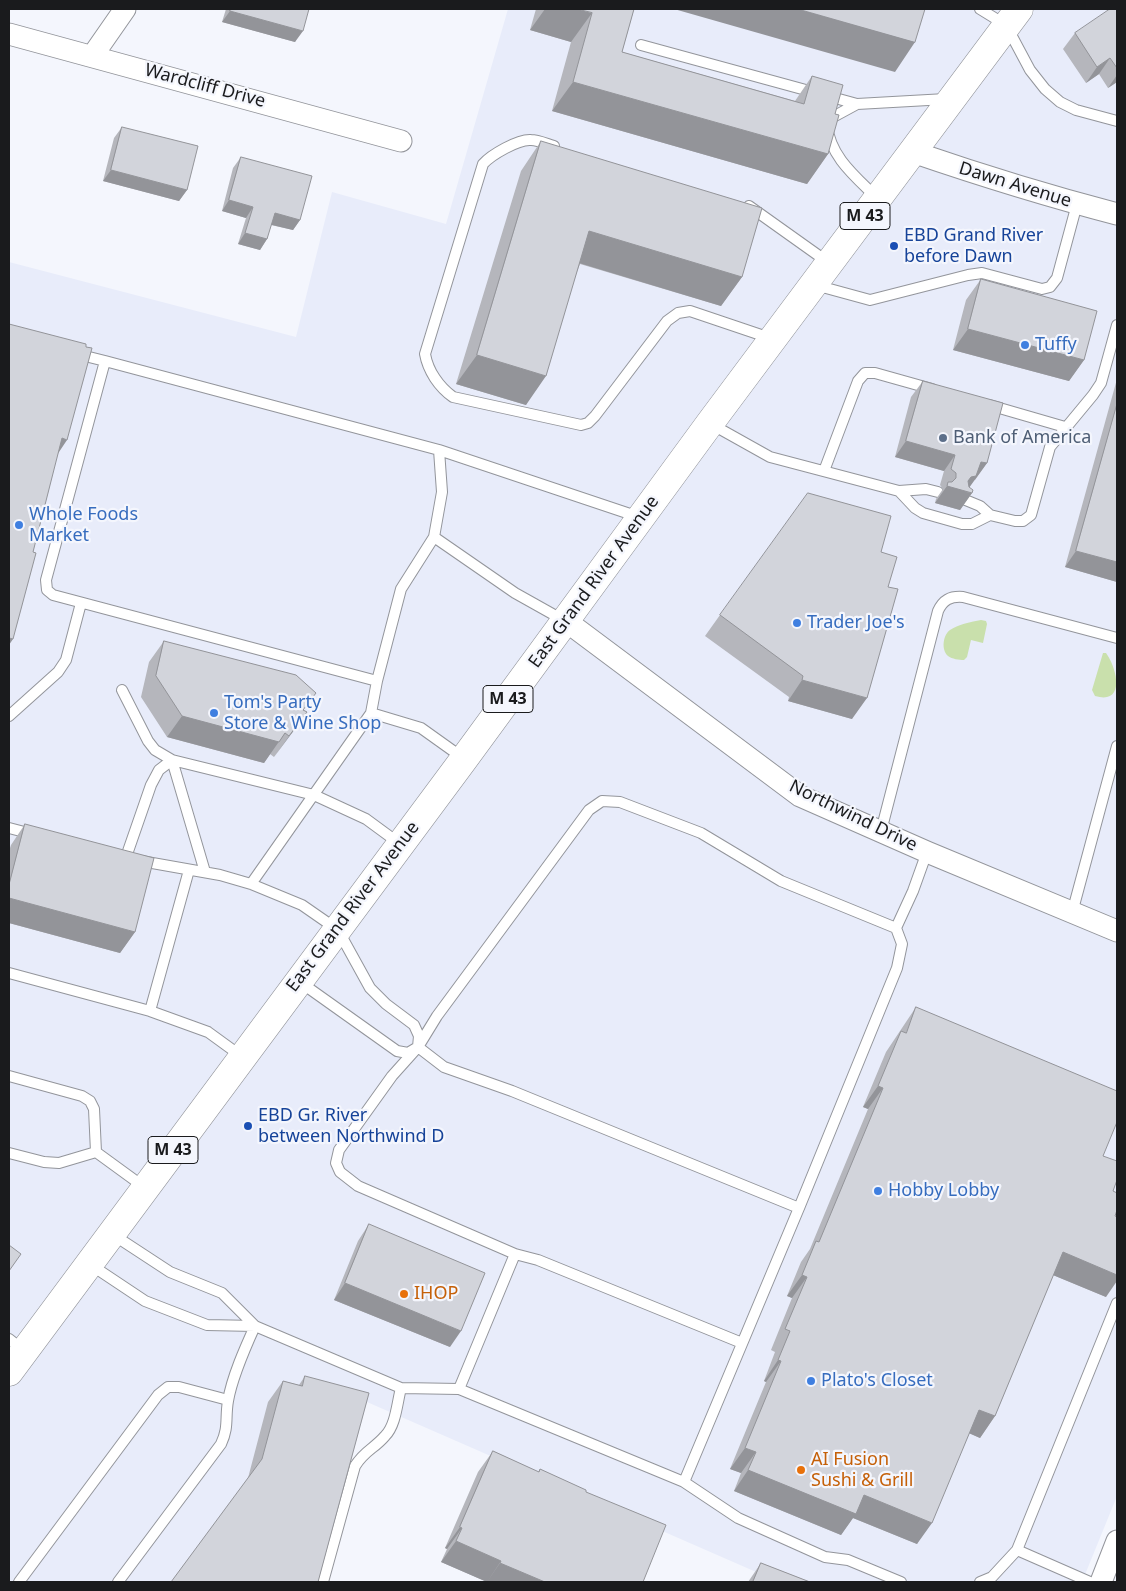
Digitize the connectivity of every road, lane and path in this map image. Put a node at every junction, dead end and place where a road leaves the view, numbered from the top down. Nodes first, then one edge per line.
1 (125, 9) edge
2 (980, 9) edge
3 (1012, 17) edge
4 (9, 34) edge
5 (641, 44) dead end
6 (93, 55) junction
7 (952, 99) junction
8 (857, 104) junction
9 (1117, 121) edge
10 (401, 141) dead end
11 (560, 148) edge
12 (913, 152) junction
13 (878, 199) junction
14 (736, 201) edge
15 (1076, 204) junction
16 (1117, 214) edge
17 (822, 274) junction
18 (1117, 325) edge
19 (773, 339) junction
20 (66, 352) edge
21 (104, 362) junction
22 (942, 392) edge
23 (980, 402) edge
24 (710, 423) junction
25 (1065, 427) junction
26 (438, 450) junction
27 (824, 471) junction
28 (899, 491) junction
29 (938, 492) dead end
30 (963, 499) edge
31 (990, 515) junction
32 (642, 518) junction
33 (434, 537) junction
34 (81, 602) junction
35 (566, 621) junction
36 (1117, 638) edge
37 (377, 681) junction
38 (122, 690) dead end
39 (371, 713) junction
40 (9, 716) edge
41 (1117, 746) edge
42 (464, 759) junction
43 (172, 760) junction
44 (314, 795) junction
45 (9, 828) edge
46 (881, 831) junction
47 (39, 836) edge
48 (400, 845) junction
49 (927, 852) junction
50 (189, 870) junction
51 (205, 872) junction
52 (251, 884) junction
53 (1072, 913) junction
54 (896, 928) junction
55 (338, 930) junction
56 (1117, 931) edge
57 (9, 973) edge
58 (299, 980) junction
59 (150, 1011) junction
60 (418, 1047) junction
61 (242, 1057) junction
62 (9, 1076) edge
63 (96, 1152) junction
64 (9, 1153) edge
65 (145, 1188) junction
66 (799, 1208) junction
67 (111, 1234) junction
68 (515, 1254) junction
69 (89, 1263) junction
70 (1117, 1303) edge
71 (255, 1326) junction
72 (742, 1343) junction
73 (14, 1354) edge
74 (401, 1388) junction
75 (459, 1389) junction
76 (228, 1400) junction
77 (684, 1482) junction
78 (1117, 1541) edge
79 (1016, 1550) junction
80 (19, 1582) edge
81 (118, 1582) edge
82 (324, 1582) edge
83 (901, 1582) edge
84 (980, 1582) edge
85 (1090, 1582) edge
86 (1101, 1582) edge

1 - 6 street
2 - 3 lane
3 - 7 main road, East Grand River Avenue / M 43
3 - 9 lane
4 - 6 street, Wardcliff Drive
5 - 8 lane
6 - 10 street, Wardcliff Drive
7 - 8 lane
7 - 12 main road, East Grand River Avenue / M 43
8 - 13 lane
11 - 19 lane
12 - 13 main road, East Grand River Avenue / M 43
12 - 15 street, Dawn Avenue
13 - 17 main road, East Grand River Avenue / M 43
14 - 17 lane
15 - 16 street, Dawn Avenue
15 - 17 lane
17 - 19 main road, East Grand River Avenue / M 43
18 - 25 lane
19 - 24 main road, East Grand River Avenue / M 43
20 - 21 lane
21 - 26 lane
21 - 34 lane
22 - 27 lane
23 - 25 lane
24 - 27 lane
24 - 32 main road, East Grand River Avenue / M 43
25 - 31 lane
26 - 32 lane
26 - 33 lane
27 - 28 lane
28 - 29 lane
28 - 31 lane
30 - 31 lane
32 - 35 main road, East Grand River Avenue / M 43
33 - 35 lane
33 - 37 lane
34 - 37 lane
34 - 40 lane
35 - 42 main road, East Grand River Avenue / M 43
35 - 46 street, Northwind Drive
36 - 46 lane
37 - 39 lane
38 - 43 lane
39 - 42 lane
39 - 44 lane
41 - 53 lane
42 - 48 main road, East Grand River Avenue / M 43
43 - 44 lane
43 - 50 lane
43 - 51 lane
44 - 48 lane
44 - 52 lane
45 - 47 lane
46 - 49 street, Northwind Drive
48 - 55 main road, East Grand River Avenue / M 43
49 - 53 street, Northwind Drive
49 - 54 lane
50 - 51 lane
50 - 59 lane
51 - 52 lane
52 - 55 lane
53 - 56 street, Northwind Drive
54 - 60 lane
54 - 66 lane
55 - 58 main road, East Grand River Avenue / M 43
55 - 60 lane
57 - 59 lane
58 - 60 lane
58 - 61 main road, East Grand River Avenue / M 43
59 - 61 lane
60 - 66 lane
60 - 68 lane
61 - 65 main road, East Grand River Avenue / M 43
62 - 63 lane
63 - 64 lane
63 - 65 lane
65 - 67 main road, East Grand River Avenue / M 43
66 - 72 lane
67 - 69 main road, East Grand River Avenue / M 43
67 - 71 lane
68 - 72 lane
68 - 75 lane
69 - 71 lane
69 - 73 main road, East Grand River Avenue / M 43
70 - 79 lane
71 - 74 lane
71 - 76 lane
72 - 77 lane
74 - 75 lane
74 - 82 lane
75 - 77 lane
76 - 80 lane
76 - 81 lane
77 - 83 lane
78 - 86 street
79 - 84 lane
79 - 85 lane

